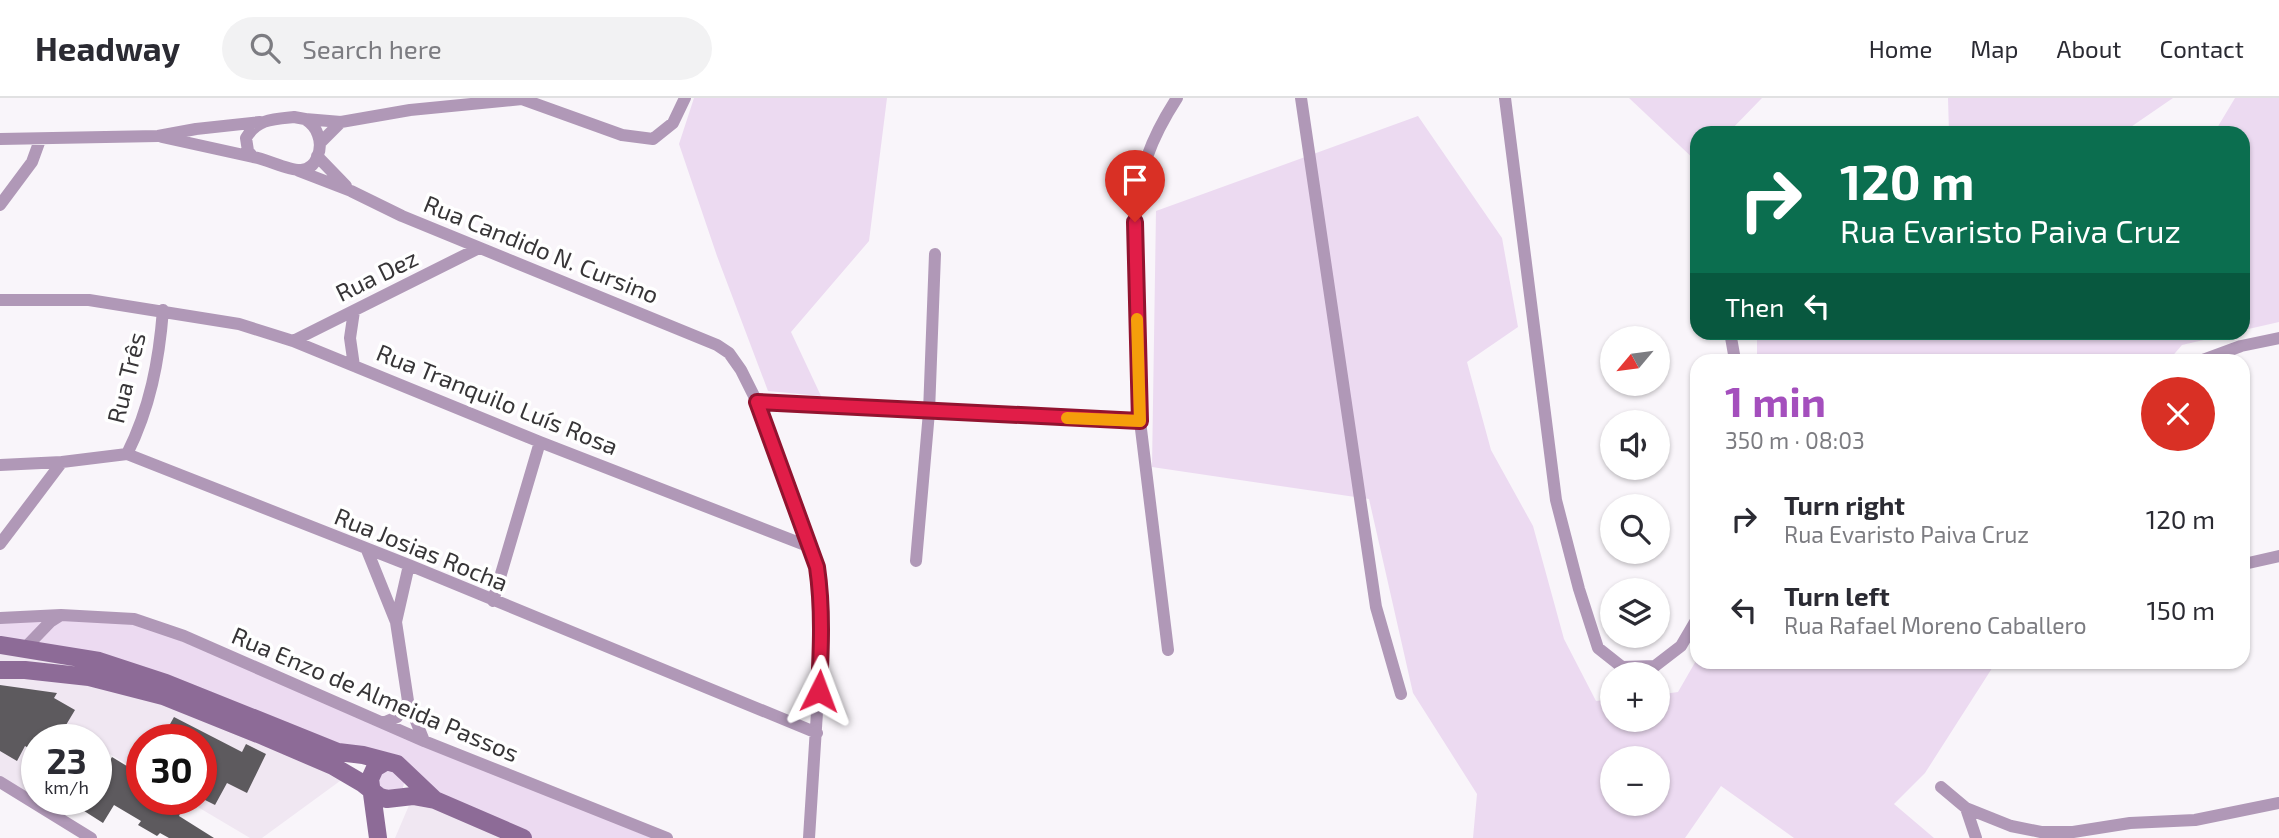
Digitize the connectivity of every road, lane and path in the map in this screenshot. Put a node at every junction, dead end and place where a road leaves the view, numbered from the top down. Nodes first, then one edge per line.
1 (522, 98) edge
2 (685, 98) edge
3 (1177, 98) edge
4 (1301, 98) edge
5 (1505, 98) edge
6 (304, 118) junction
7 (260, 122) junction
8 (341, 122) junction
9 (158, 136) junction
10 (0, 139) edge
11 (40, 140) junction
12 (320, 143) junction
13 (317, 156) junction
14 (253, 157) junction
15 (299, 171) junction
16 (351, 191) junction
17 (0, 205) edge
18 (479, 248) junction
19 (935, 254) dead end
20 (0, 300) edge
21 (163, 310) junction
22 (354, 310) junction
23 (2279, 338) edge
24 (293, 341) junction
25 (2218, 354) edge
26 (354, 366) junction
27 (757, 402) junction
28 (929, 412) junction
29 (1140, 421) junction
30 (540, 442) junction
31 (127, 454) junction
32 (62, 462) junction
33 (0, 465) edge
34 (0, 544) edge
35 (810, 547) junction
36 (367, 550) junction
37 (2279, 556) edge
38 (916, 561) dead end
39 (2250, 563) edge
40 (409, 565) junction
41 (493, 601) junction
42 (61, 615) junction
43 (0, 618) edge
44 (396, 622) junction
45 (1690, 631) edge
46 (0, 645) edge
47 (25, 648) junction
48 (1168, 650) dead end
49 (0, 670) edge
50 (1401, 694) dead end
51 (408, 701) junction
52 (383, 723) junction
53 (817, 733) junction
54 (424, 741) junction
55 (385, 762) junction
56 (406, 772) junction
57 (0, 782) edge
58 (1941, 787) dead end
59 (371, 789) junction
60 (402, 797) junction
61 (435, 800) junction
62 (2279, 803) edge
63 (1966, 808) junction
64 (378, 836) edge
65 (91, 838) edge
66 (523, 838) edge
67 (667, 838) edge
68 (809, 838) edge
69 (1976, 838) edge

1 - 2 street
1 - 8 street
3 - 29 street
4 - 50 street
5 - 45 street
6 - 7 street
6 - 8 street
6 - 12 street
7 - 9 street
7 - 14 street
8 - 12 street
9 - 11 street
9 - 14 street
10 - 11 street
11 - 17 street
12 - 13 street
13 - 15 street
13 - 16 street, Rua Candido N. Cursino
14 - 15 street
15 - 16 street, Rua Candido N. Cursino
16 - 18 street, Rua Candido N. Cursino
18 - 22 street, Rua Dez
18 - 27 street, Rua Candido N. Cursino
19 - 28 street
20 - 21 street, Rua Tranquilo Luís Rosa
21 - 24 street, Rua Tranquilo Luís Rosa
21 - 31 street, Rua Três
22 - 24 street, Rua Dez
22 - 26 street
23 - 25 street
24 - 26 street, Rua Tranquilo Luís Rosa
26 - 30 street, Rua Tranquilo Luís Rosa
27 - 28 street
27 - 35 street
28 - 29 street
28 - 38 street
29 - 48 street
30 - 35 street, Rua Tranquilo Luís Rosa
30 - 41 street
31 - 32 street, Rua Josias Rocha
31 - 36 street, Rua Josias Rocha
32 - 33 street, Rua Josias Rocha
32 - 34 street
35 - 53 street
36 - 40 street, Rua Josias Rocha
36 - 44 street
37 - 39 street
40 - 41 street, Rua Josias Rocha
40 - 44 street
41 - 53 street, Rua Josias Rocha
42 - 43 street, Rua Enzo de Almeida Passos
42 - 47 street
42 - 52 street, Rua Enzo de Almeida Passos
44 - 51 street
46 - 47 main road
47 - 55 main road
49 - 59 main road
51 - 52 street
51 - 54 street
52 - 54 street, Rua Enzo de Almeida Passos
53 - 68 street
54 - 67 street, Rua Enzo de Almeida Passos
55 - 56 main road
55 - 59 main road
56 - 60 main road
56 - 61 main road
57 - 65 street
58 - 63 street
59 - 60 main road
59 - 64 main road
60 - 61 main road
60 - 64 main road
61 - 66 main road
62 - 63 street
63 - 69 street

